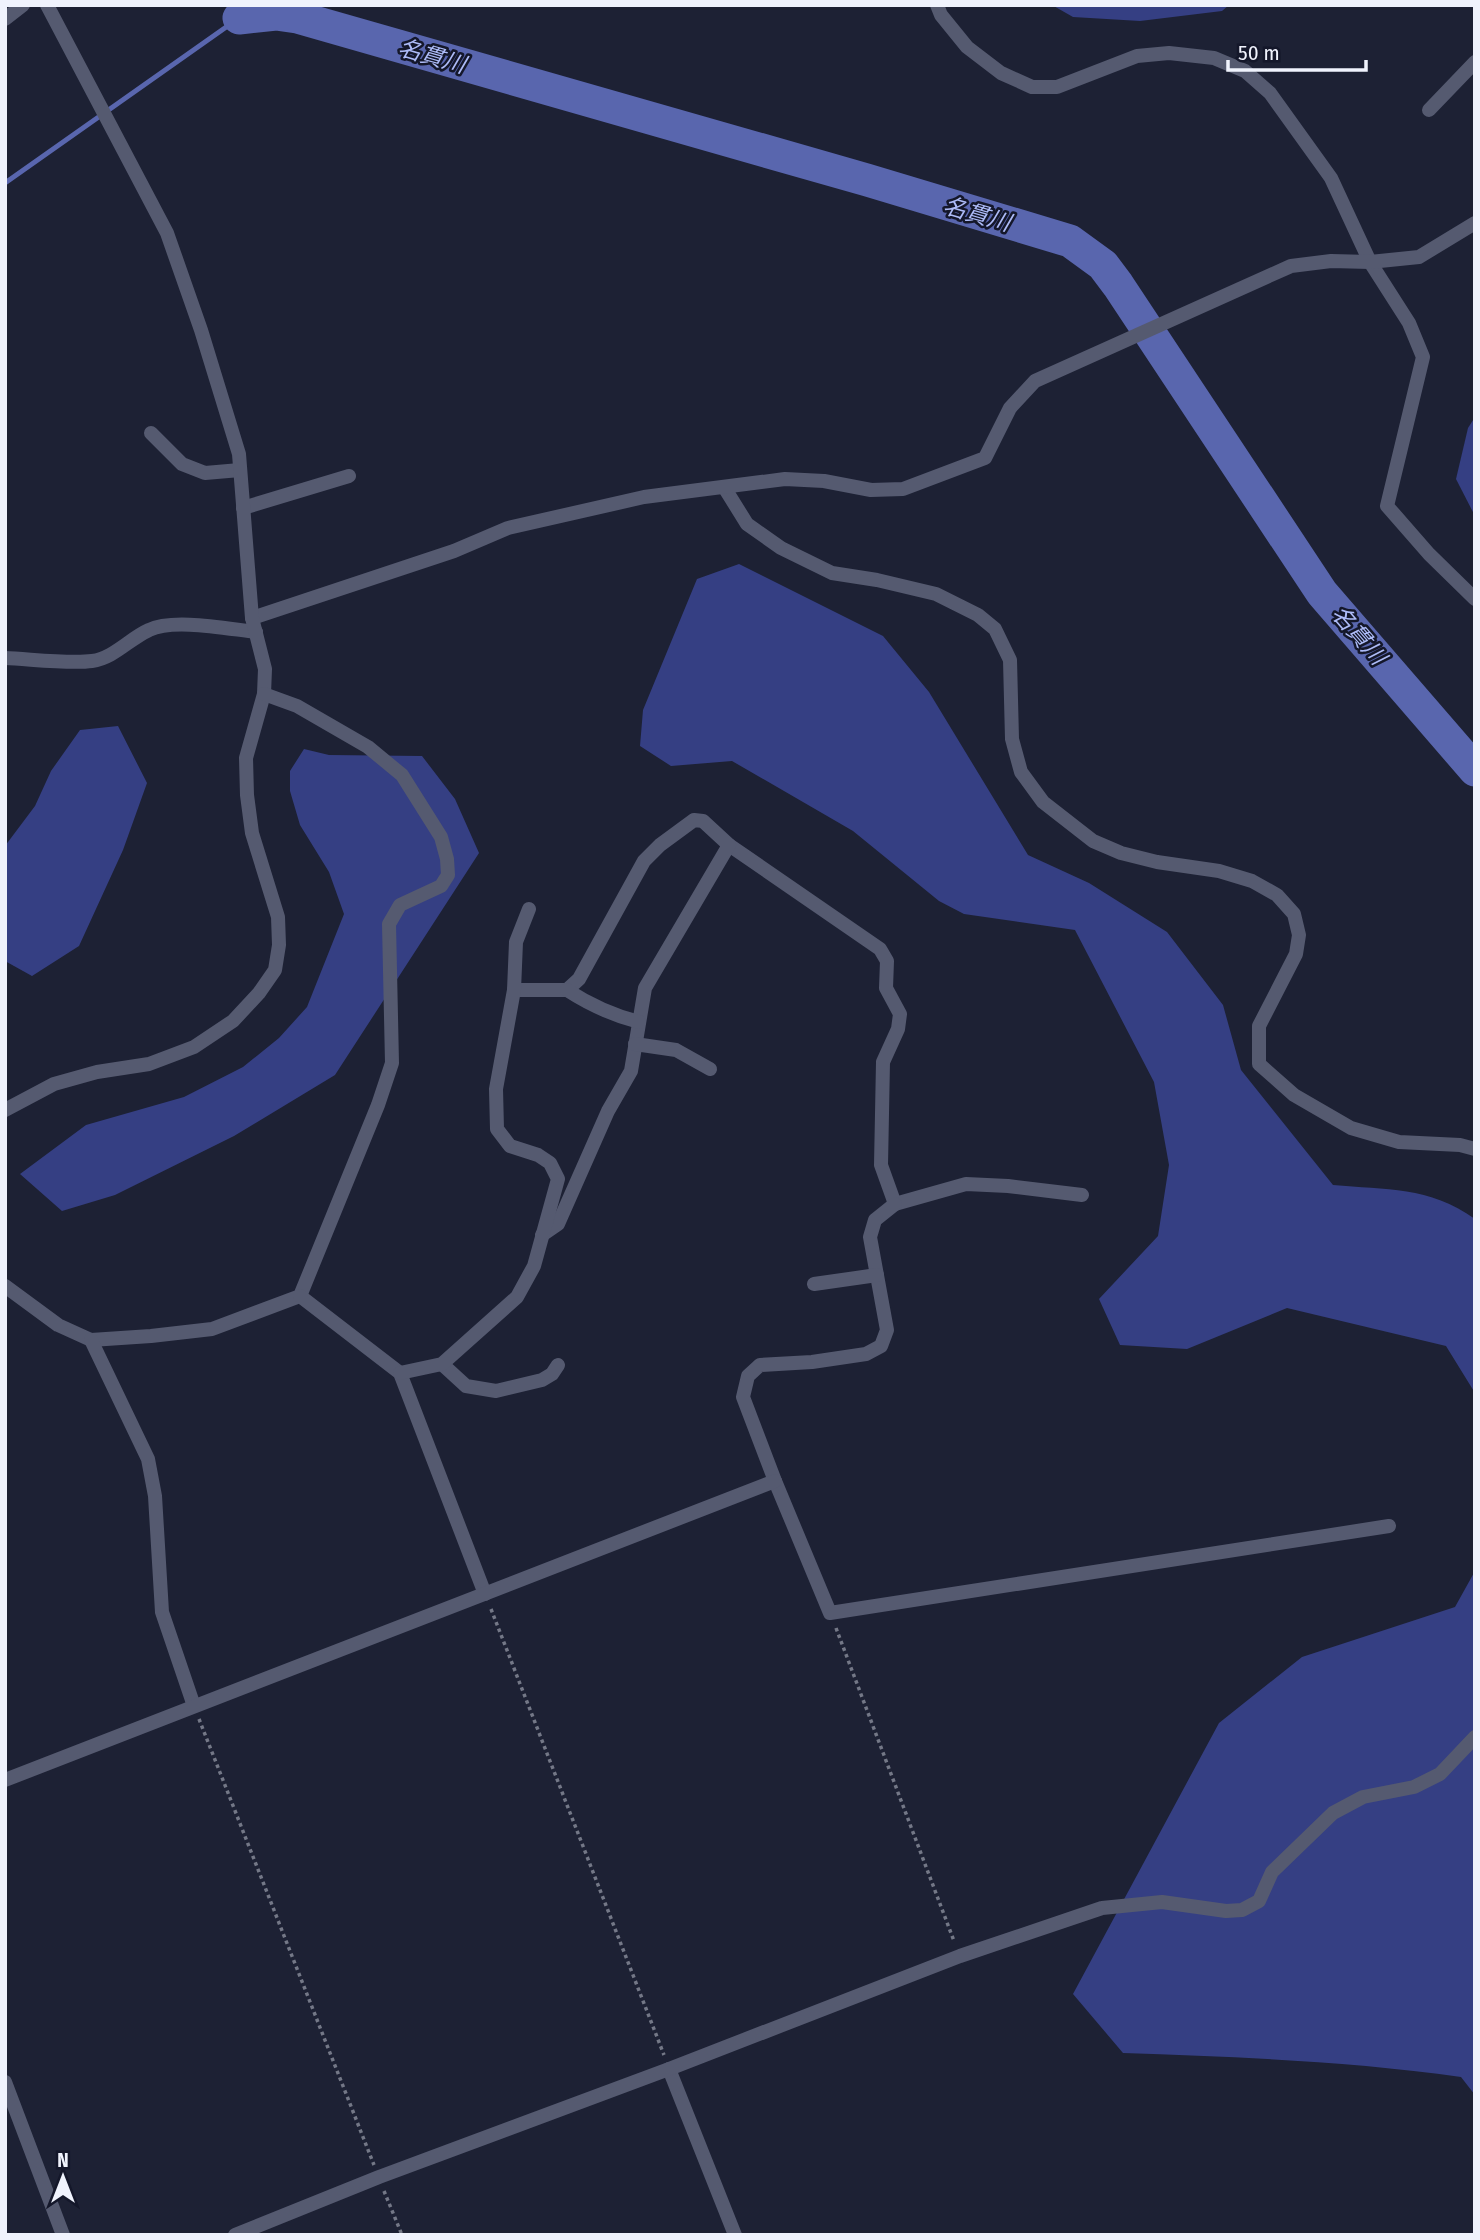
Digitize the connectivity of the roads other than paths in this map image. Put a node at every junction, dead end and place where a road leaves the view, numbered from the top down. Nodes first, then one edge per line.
1 (23, 5) edge
2 (47, 5) edge
3 (937, 5) edge
4 (5, 19) edge
5 (1475, 62) edge
6 (1429, 110) dead end
7 (1475, 223) edge
8 (1370, 262) junction
9 (151, 433) dead end
10 (240, 470) junction
11 (349, 476) dead end
12 (724, 487) junction
13 (243, 508) junction
14 (1475, 599) edge
15 (254, 625) junction
16 (5, 658) edge
17 (264, 694) junction
18 (729, 845) junction
19 (529, 909) dead end
20 (514, 990) junction
21 (567, 990) junction
22 (639, 1022) junction
23 (635, 1044) junction
24 (710, 1069) dead end
25 (5, 1110) edge
26 (1475, 1149) edge
27 (1082, 1195) dead end
28 (895, 1204) junction
29 (542, 1235) junction
30 (877, 1275) junction
31 (814, 1284) dead end
32 (5, 1286) edge
33 (300, 1296) junction
34 (91, 1340) junction
35 (442, 1364) junction
36 (558, 1365) dead end
37 (400, 1373) junction
38 (775, 1481) junction
39 (1389, 1526) dead end
40 (485, 1594) junction
41 (194, 1706) junction
42 (1475, 1737) edge
43 (5, 1780) edge
44 (669, 2069) junction
45 (5, 2082) edge
46 (64, 2235) edge
47 (235, 2235) edge
48 (735, 2235) edge

1 - 4 street
2 - 10 street
3 - 8 street
5 - 6 street
7 - 8 street
8 - 12 street
8 - 14 street
9 - 10 street
10 - 13 street
11 - 13 street
12 - 15 street
12 - 26 street
13 - 15 street
15 - 16 street
15 - 17 street
17 - 25 street
17 - 33 street
18 - 21 street
18 - 22 street
18 - 28 street
19 - 20 street
20 - 21 street
20 - 29 street
21 - 22 street
22 - 23 street
23 - 24 street
23 - 29 street
27 - 28 street
28 - 30 street
29 - 35 street
30 - 31 street
30 - 38 street
32 - 34 street
33 - 34 street
33 - 37 street
34 - 41 street
35 - 36 street
35 - 37 street
37 - 40 street
38 - 39 street
38 - 40 street
40 - 41 street
41 - 43 street
42 - 44 street
44 - 47 street
44 - 48 street
45 - 46 street

